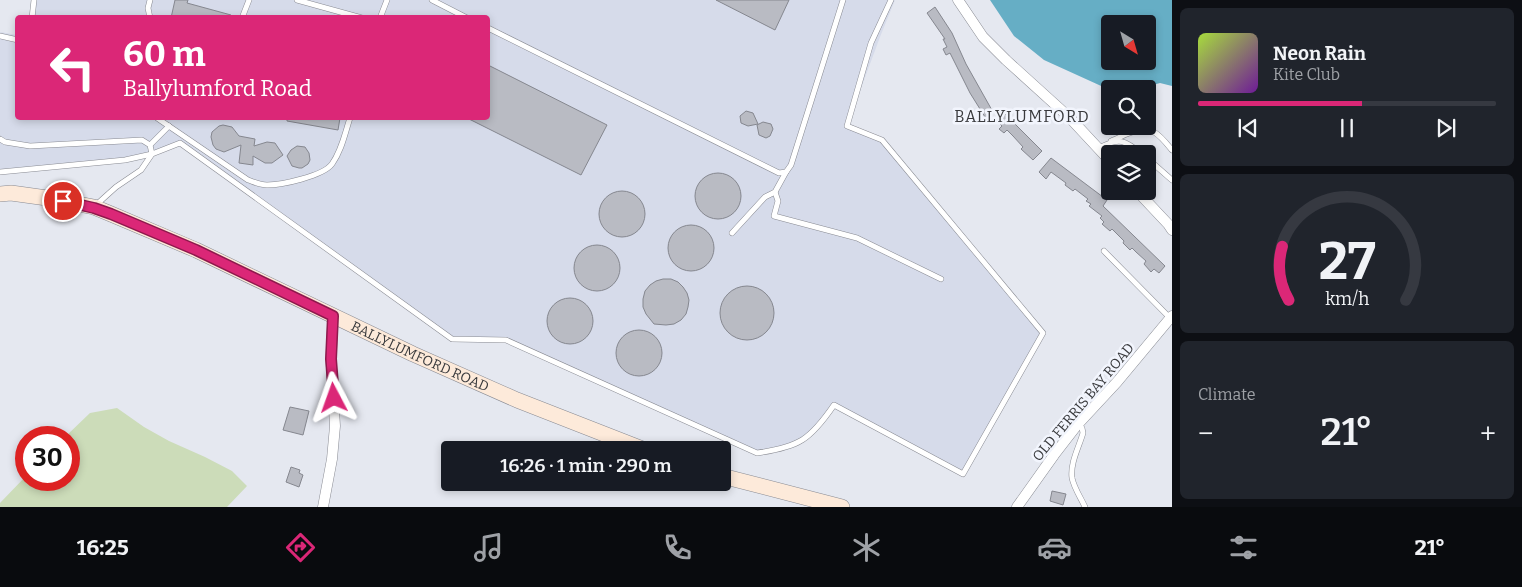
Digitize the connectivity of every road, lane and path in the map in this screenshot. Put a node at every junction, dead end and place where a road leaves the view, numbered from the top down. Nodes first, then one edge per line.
1 (34, 0) edge
2 (150, 0) edge
3 (249, 0) edge
4 (297, 0) edge
5 (387, 0) edge
6 (432, 0) edge
7 (843, 0) edge
8 (891, 0) edge
9 (958, 0) edge
10 (32, 15) edge
11 (149, 15) edge
12 (243, 15) edge
13 (351, 15) edge
14 (381, 15) edge
15 (461, 15) edge
16 (490, 29) edge
17 (0, 36) edge
18 (15, 39) edge
19 (160, 120) edge
20 (349, 120) edge
21 (169, 126) junction
22 (0, 139) edge
23 (1111, 141) junction
24 (150, 144) junction
25 (1130, 145) edge
26 (1099, 148) junction
27 (1101, 150) edge
28 (1172, 150) edge
29 (152, 154) junction
30 (1156, 166) edge
31 (0, 172) edge
32 (786, 172) junction
33 (1172, 180) edge
34 (775, 192) junction
35 (0, 194) edge
36 (1146, 200) edge
37 (94, 208) junction
38 (1172, 230) edge
39 (732, 233) dead end
40 (1104, 250) dead end
41 (941, 279) dead end
42 (333, 316) junction
43 (1171, 320) edge
44 (1078, 424) junction
45 (622, 441) edge
46 (731, 478) edge
47 (323, 507) edge
48 (842, 507) edge
49 (1017, 507) edge
50 (1085, 507) edge

1 - 10 lane
2 - 11 lane
3 - 12 lane
4 - 13 lane
5 - 14 lane
6 - 15 lane
7 - 32 lane
8 - 29 lane
9 - 26 street
16 - 32 lane
17 - 18 lane
19 - 21 lane
20 - 21 lane
21 - 24 lane
22 - 24 lane
23 - 25 lane
23 - 26 lane
23 - 28 lane
24 - 29 lane
26 - 27 street
29 - 31 lane
29 - 37 lane
30 - 33 lane
32 - 34 lane
34 - 39 lane
34 - 41 lane
35 - 37 main road, BALLYLUMFORD ROAD
36 - 38 street
37 - 42 main road, BALLYLUMFORD ROAD
40 - 43 lane
42 - 45 main road, BALLYLUMFORD ROAD
42 - 47 street
43 - 44 street, OLD FERRIS BAY ROAD
44 - 49 street, OLD FERRIS BAY ROAD
44 - 50 lane
46 - 48 main road

